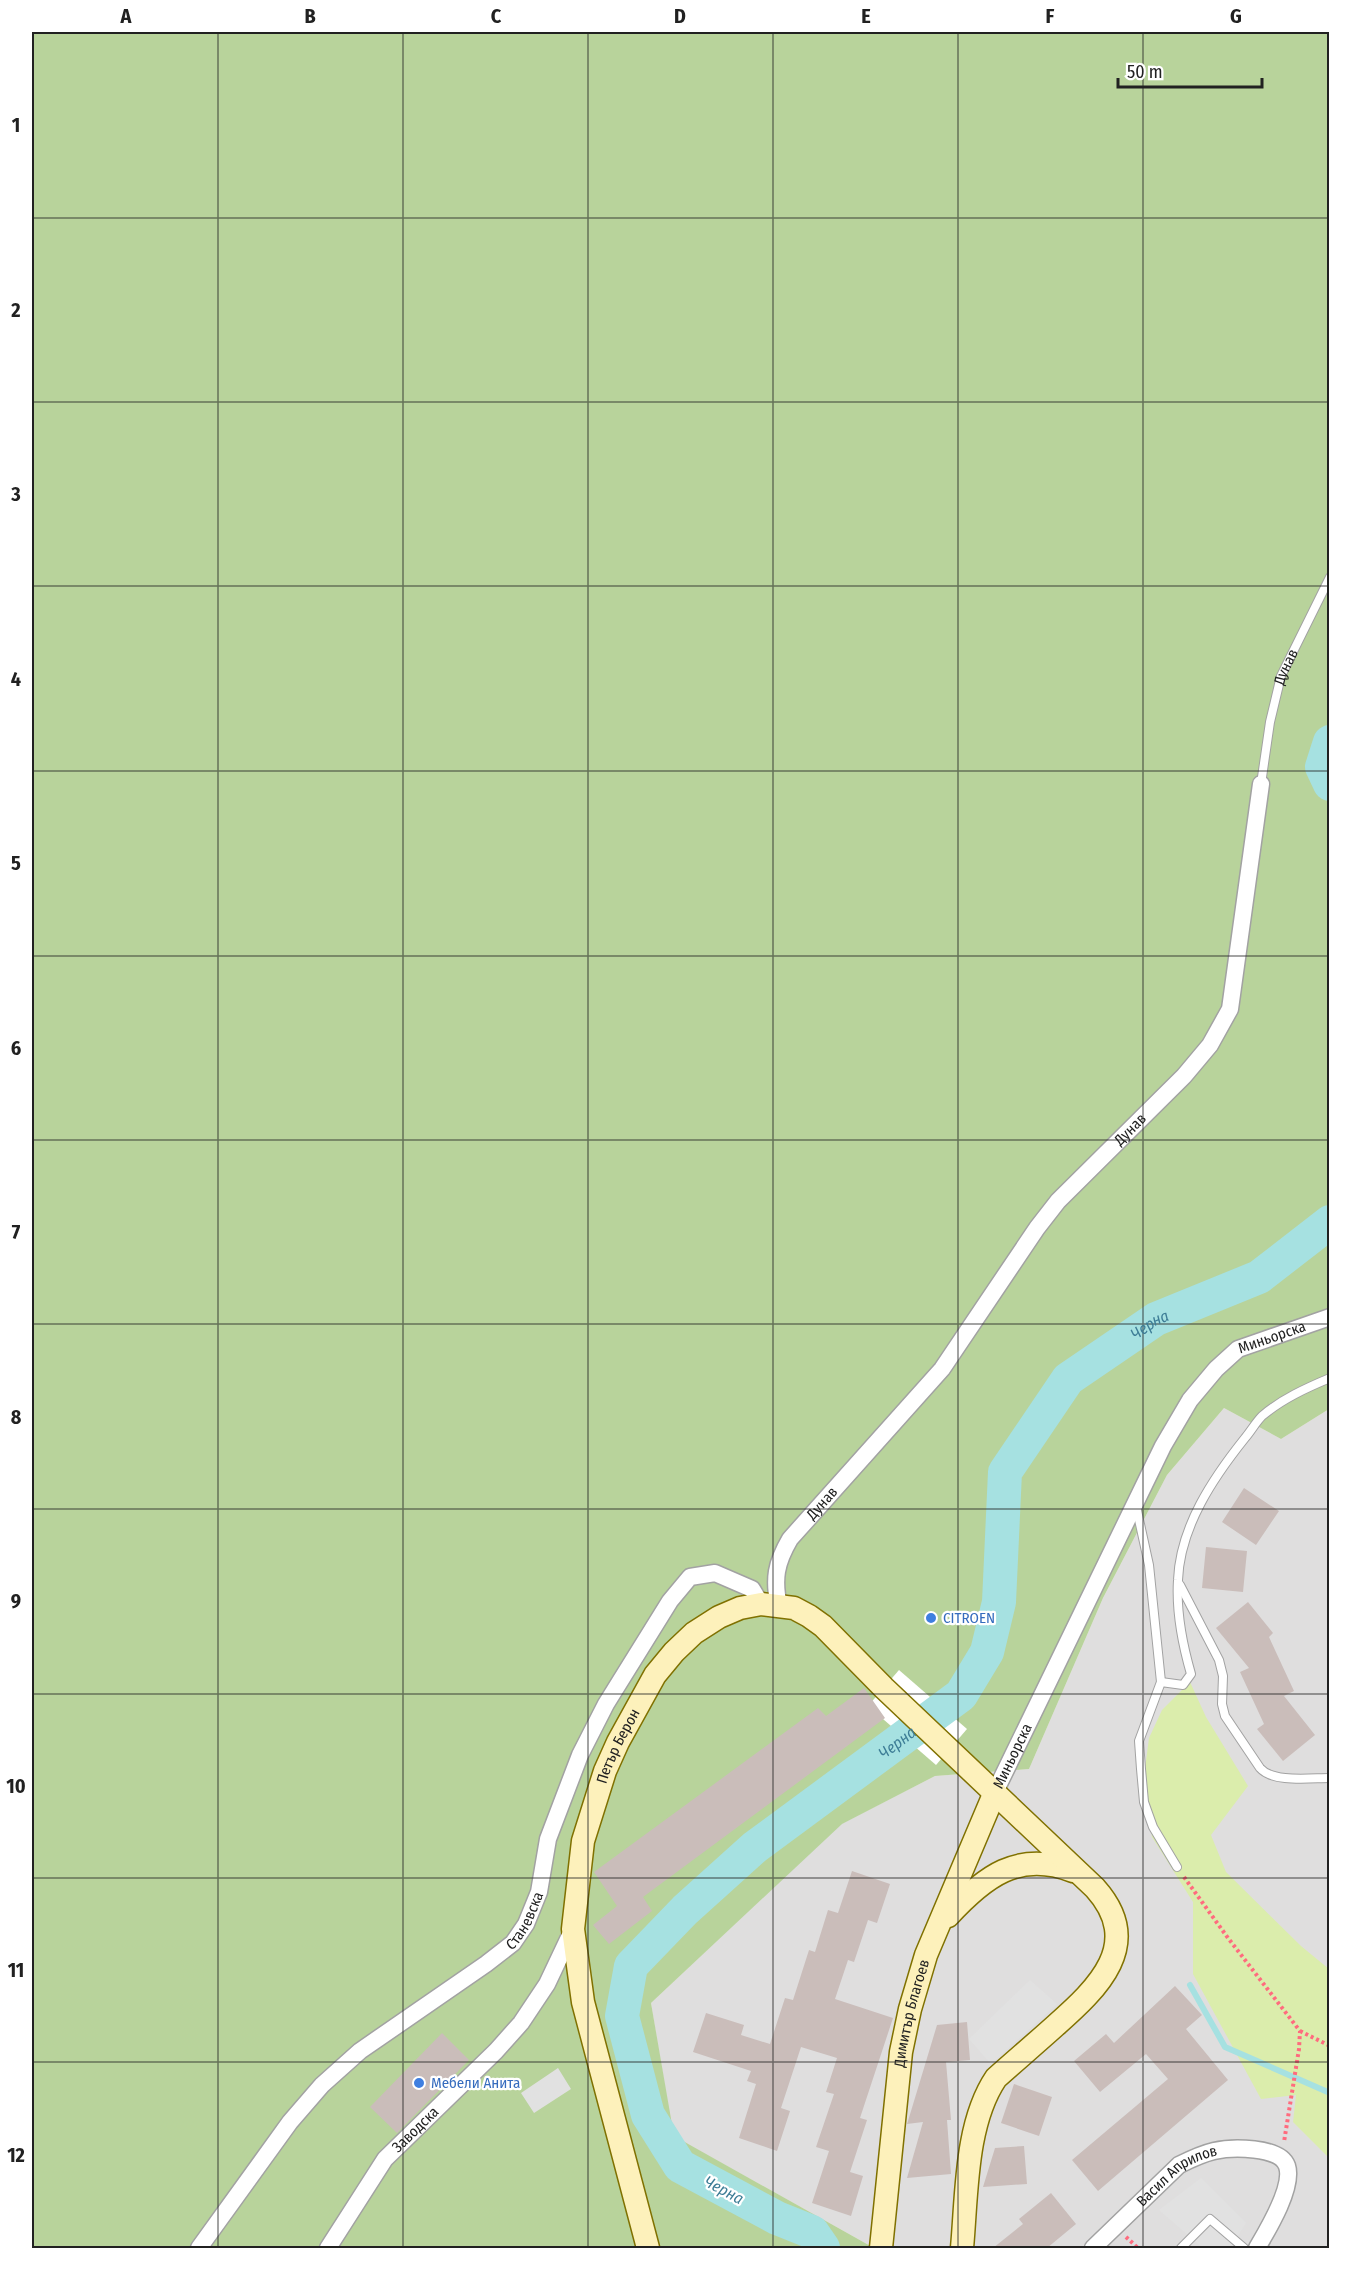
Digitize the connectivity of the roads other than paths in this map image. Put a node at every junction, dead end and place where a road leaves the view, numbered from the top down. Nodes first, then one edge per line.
1 (1329, 577) edge
2 (1261, 784) joint
3 (1329, 1317) edge
4 (1329, 1378) edge
5 (1136, 1503) junction
6 (1178, 1579) junction
7 (770, 1605) junction
8 (1161, 1682) junction
9 (1329, 1778) edge
10 (995, 1792) junction
11 (1177, 1867) road end
12 (1077, 1872) junction
13 (937, 1928) junction
14 (573, 1929) junction
15 (199, 2248) edge
16 (328, 2248) edge
17 (648, 2248) edge
18 (881, 2248) edge
19 (962, 2248) edge
20 (1093, 2248) edge
21 (1181, 2248) edge
22 (1244, 2248) edge
23 (1257, 2248) edge

1 - 2 lane, Дунав
2 - 7 street, Дунав
3 - 5 street, Миньорска
4 - 6 lane
5 - 8 lane
5 - 10 street, Миньорска
6 - 8 lane
6 - 9 lane
7 - 10 main road
7 - 14 main road, Петър Берон
7 - 15 street, Станевска
8 - 11 lane
10 - 12 main road, Миньорска
10 - 13 main road, Димитър Благоев
12 - 13 main road
12 - 19 main road, Миньорска
13 - 18 main road, Димитър Благоев
14 - 16 street, Заводска
14 - 17 main road, Петър Берон
20 - 23 street, Васил Априлов
21 - 22 lane

